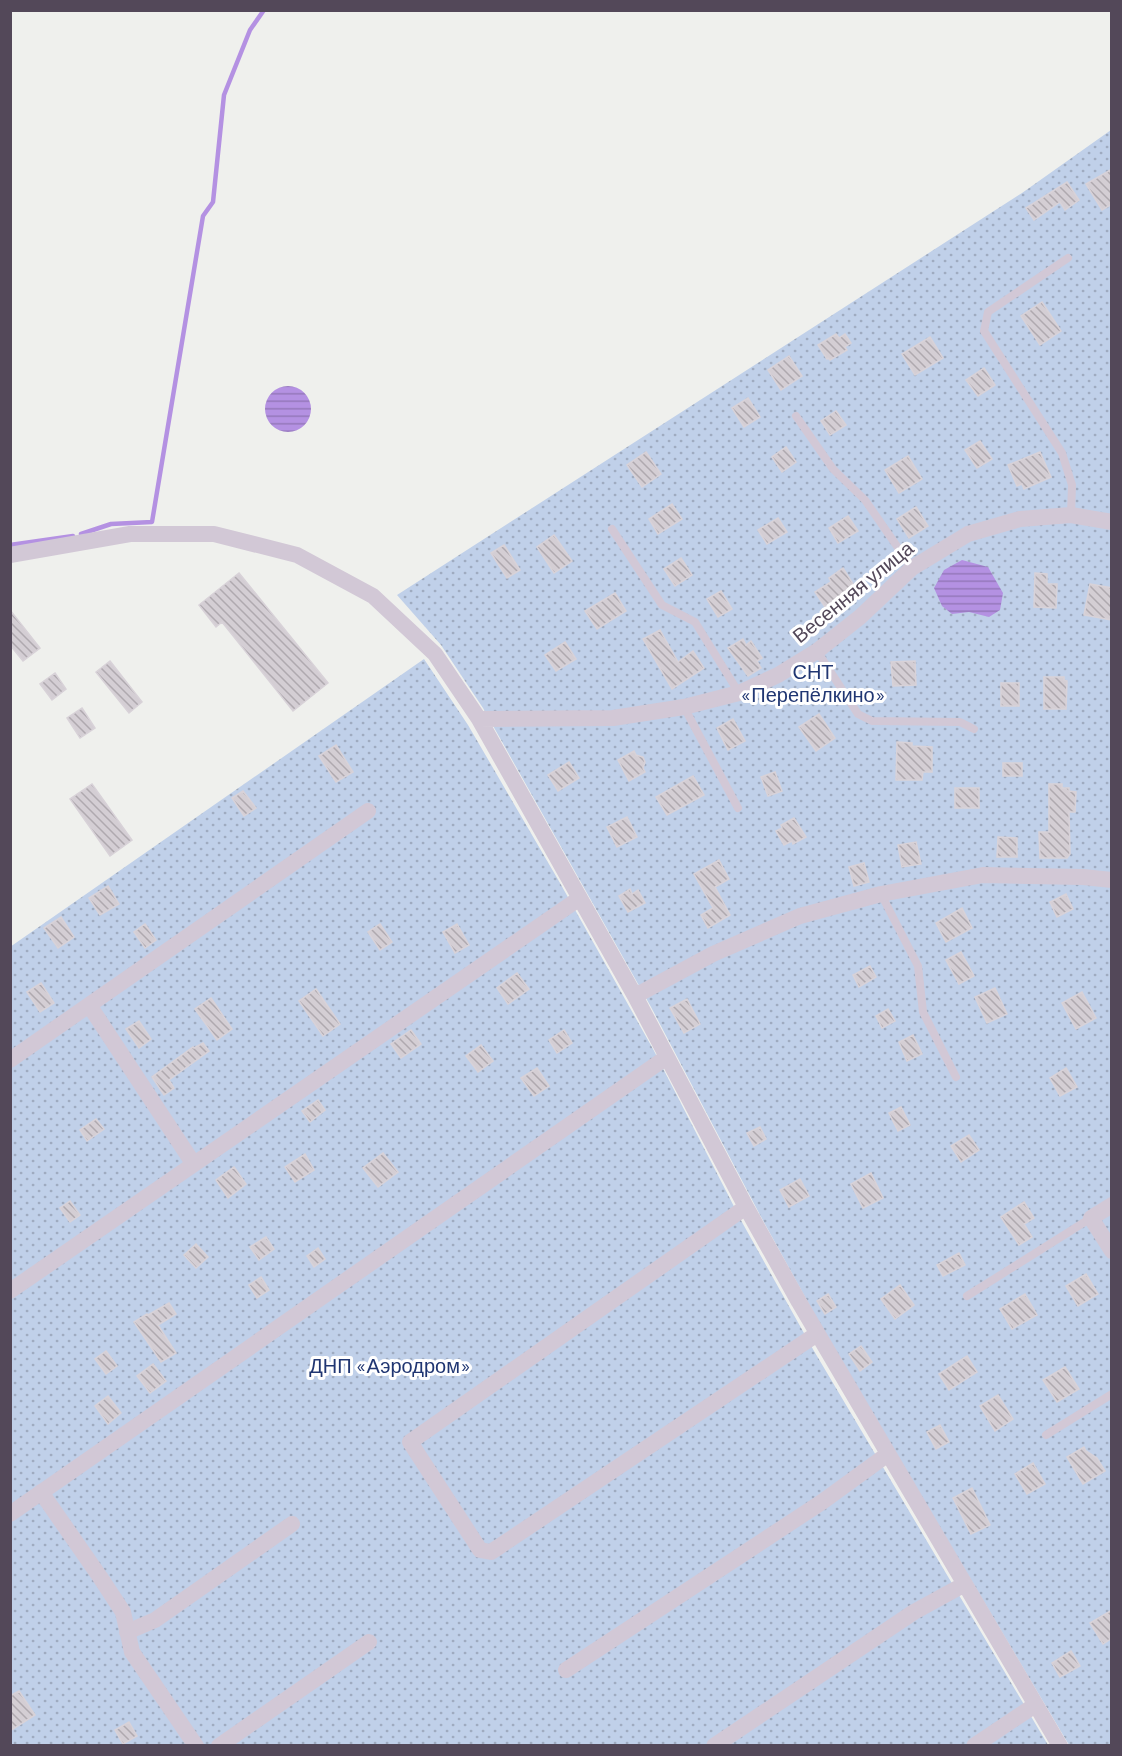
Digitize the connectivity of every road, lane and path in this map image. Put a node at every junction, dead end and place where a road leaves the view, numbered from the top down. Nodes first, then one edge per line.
1 (1068, 258) dead end
2 (796, 416) dead end
3 (1071, 516) junction
4 (1112, 522) edge
5 (612, 529) dead end
6 (10, 555) edge
7 (912, 568) junction
8 (817, 651) junction
9 (740, 693) junction
10 (684, 707) junction
11 (479, 719) junction
12 (974, 729) dead end
13 (738, 808) dead end
14 (368, 811) dead end
15 (1112, 880) edge
16 (881, 894) junction
17 (580, 898) junction
18 (635, 996) junction
19 (89, 1005) junction
20 (667, 1057) junction
21 (10, 1060) edge
22 (956, 1077) dead end
23 (193, 1163) junction
24 (1112, 1205) edge
25 (746, 1207) junction
26 (1091, 1218) junction
27 (1112, 1251) edge
28 (10, 1291) edge
29 (968, 1296) dead end
30 (817, 1334) junction
31 (1112, 1394) edge
32 (1046, 1435) dead end
33 (888, 1454) junction
34 (41, 1492) junction
35 (10, 1514) edge
36 (292, 1524) dead end
37 (965, 1584) junction
38 (127, 1632) junction
39 (369, 1642) dead end
40 (566, 1670) dead end
41 (1035, 1705) junction
42 (196, 1746) edge
43 (219, 1746) edge
44 (714, 1746) edge
45 (974, 1746) edge
46 (1060, 1746) edge

1 - 3 lane
2 - 7 lane
3 - 4 street, Весенняя улица
3 - 7 street, Весенняя улица
5 - 9 lane
6 - 11 street
7 - 8 street, Весенняя улица
8 - 9 street, Весенняя улица
8 - 12 lane
9 - 10 street, Весенняя улица
10 - 11 street, Весенняя улица
10 - 13 lane
11 - 17 street
14 - 19 street
15 - 16 street
16 - 18 street
16 - 22 lane
17 - 18 street
17 - 23 street
18 - 20 street
19 - 21 street
19 - 23 street
20 - 25 street
20 - 34 street
23 - 28 street
24 - 26 street
25 - 30 street
25 - 30 street
26 - 27 street
26 - 29 lane
30 - 33 street
31 - 32 lane
33 - 37 street
33 - 40 street
34 - 35 street
34 - 38 street
36 - 38 street
37 - 41 street
37 - 44 street
38 - 42 street
39 - 43 street
41 - 45 street
41 - 46 street

